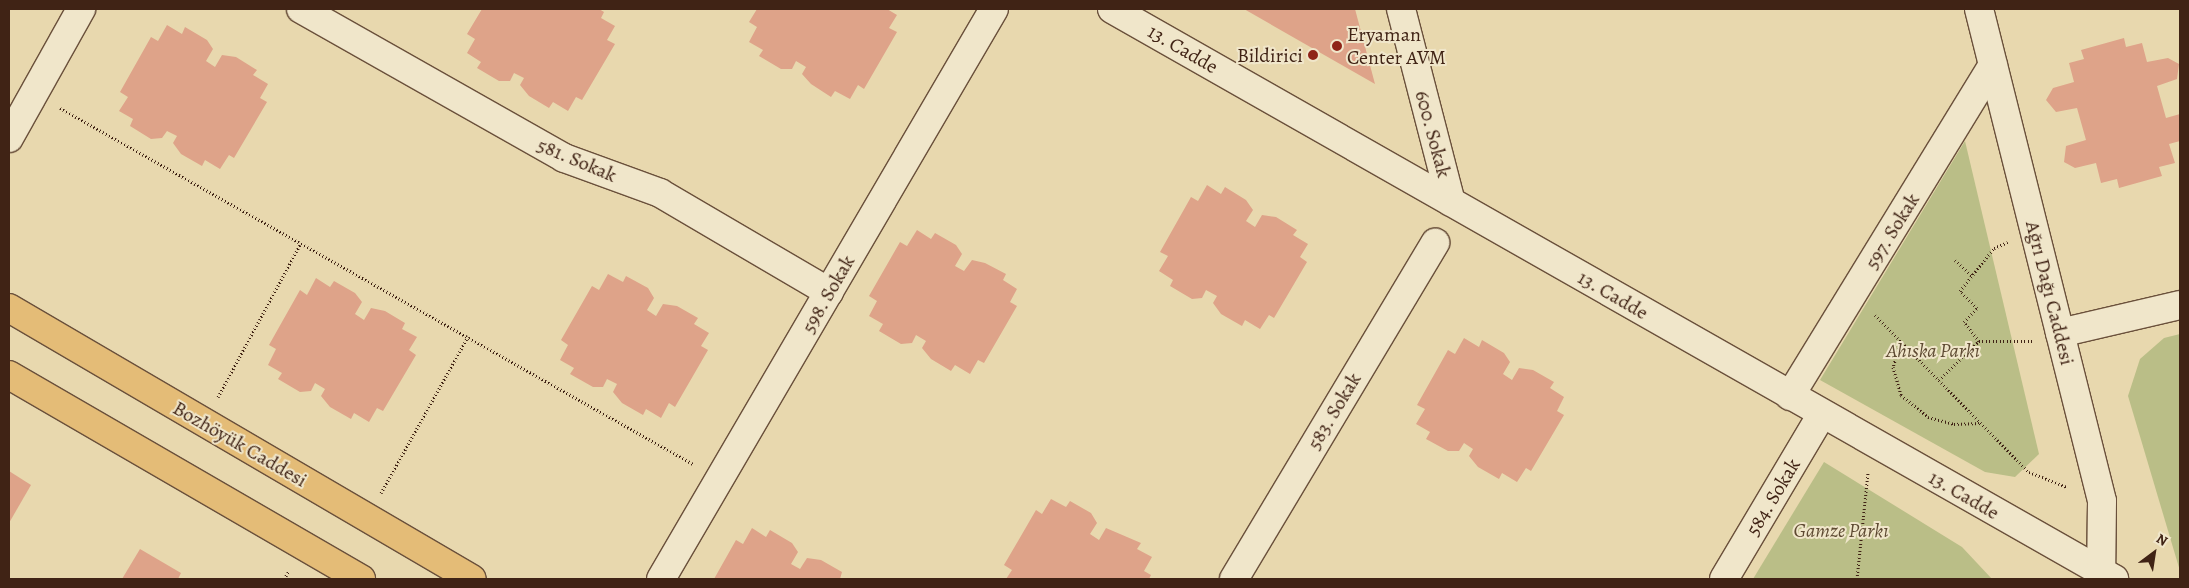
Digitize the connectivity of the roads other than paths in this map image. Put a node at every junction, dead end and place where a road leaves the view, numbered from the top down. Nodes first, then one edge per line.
1 (81, 9) edge
2 (301, 9) edge
3 (994, 9) edge
4 (1112, 9) edge
5 (1400, 9) edge
6 (1979, 9) edge
7 (1993, 65) junction
8 (9, 138) edge
9 (1451, 202) junction
10 (1434, 243) dead end
11 (829, 292) junction
12 (2180, 305) edge
13 (9, 308) edge
14 (2060, 334) junction
15 (9, 375) edge
16 (1790, 396) junction
17 (1822, 414) junction
18 (2106, 577) edge
19 (361, 579) edge
20 (472, 579) edge
21 (661, 579) edge
22 (1234, 579) edge
23 (1724, 579) edge

1 - 8 street
2 - 11 street, 581. Sokak
3 - 11 street, 598. Sokak
4 - 9 street, 13. Cadde
5 - 9 street, 600. Sokak
6 - 7 street, Ağrı Dağı Caddesi
7 - 14 street, Ağrı Dağı Caddesi
7 - 16 street, 597. Sokak
9 - 16 street, 13. Cadde
10 - 22 street, 583. Sokak
11 - 21 street, 598. Sokak
12 - 14 street
13 - 20 main road, Bozhöyük Caddesi
14 - 18 street, Ağrı Dağı Caddesi
15 - 19 main road
16 - 17 street, 13. Cadde
17 - 18 street, 13. Cadde
17 - 23 street, 584. Sokak

